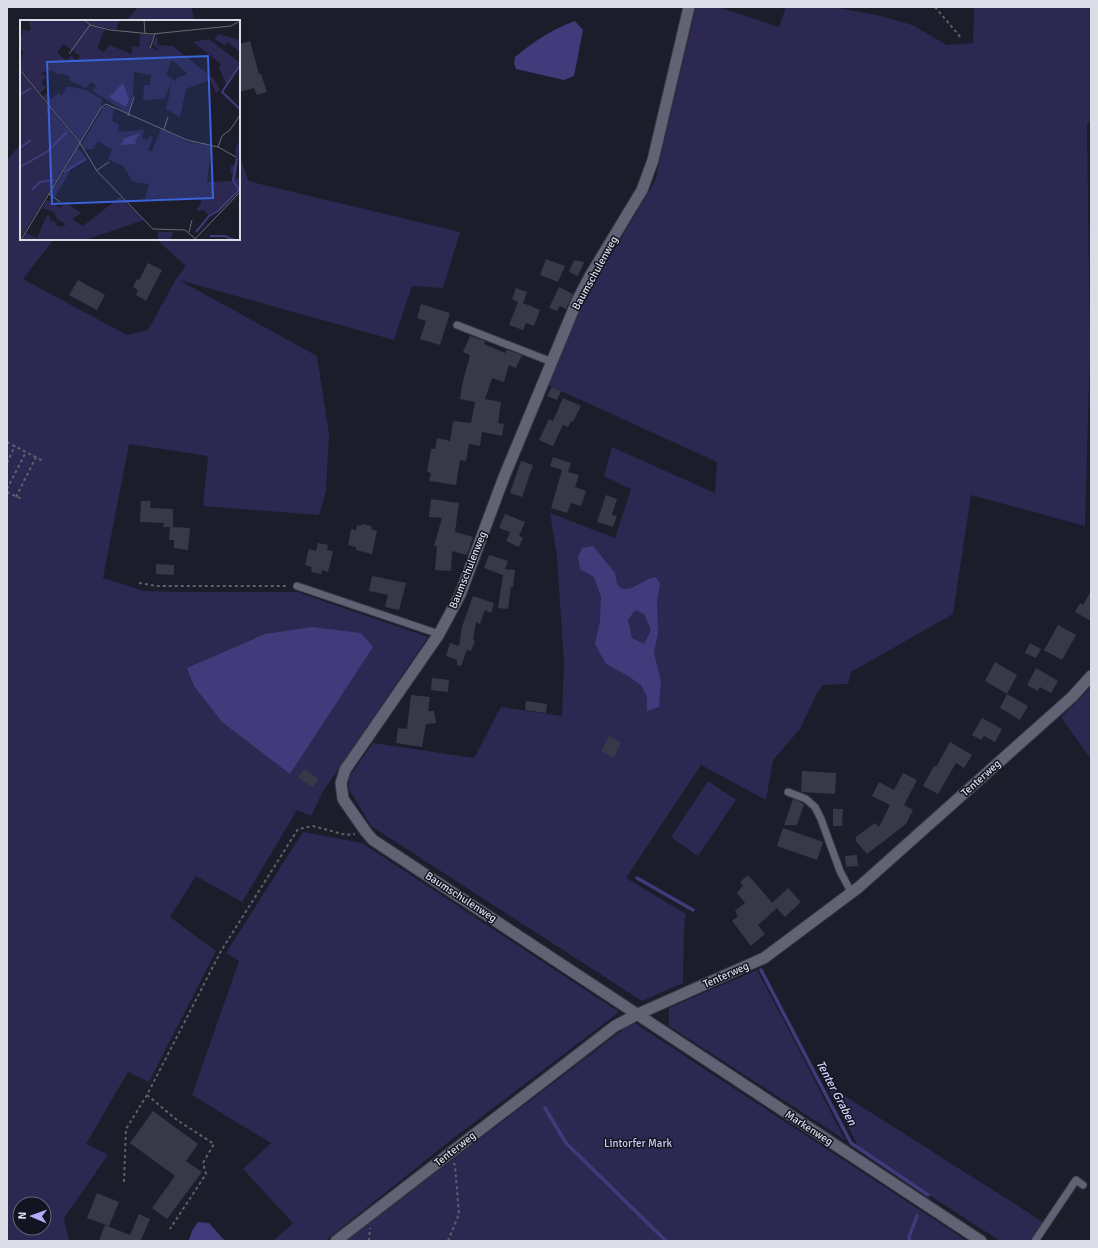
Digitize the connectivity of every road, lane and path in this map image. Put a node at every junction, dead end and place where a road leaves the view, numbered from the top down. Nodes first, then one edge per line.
1 (689, 7) edge
2 (935, 7) edge
3 (962, 39) dead end
4 (457, 325) dead end
5 (552, 362) junction
6 (7, 442) edge
7 (15, 446) junction
8 (26, 452) junction
9 (36, 457) junction
10 (43, 461) dead end
11 (7, 464) edge
12 (7, 489) edge
13 (7, 492) edge
14 (16, 497) junction
15 (22, 499) dead end
16 (139, 583) dead end
17 (297, 586) joint
18 (439, 634) junction
19 (1091, 676) edge
20 (788, 792) dead end
21 (366, 832) junction
22 (852, 892) junction
23 (638, 1014) junction
24 (146, 1095) junction
25 (450, 1153) junction
26 (124, 1182) dead end
27 (1083, 1185) dead end
28 (170, 1229) dead end
29 (336, 1241) edge
30 (448, 1241) edge
31 (981, 1241) edge
32 (1035, 1241) edge

1 - 5 street, Baumschulenweg
2 - 3 path
4 - 5 lane
5 - 18 street, Baumschulenweg
6 - 7 path
7 - 8 path
7 - 11 path
8 - 9 path
8 - 12 path
9 - 10 path
9 - 14 path
13 - 14 path
14 - 15 path
16 - 17 path
17 - 18 lane
18 - 21 street, Baumschulenweg
19 - 22 street, Tenterweg
20 - 22 lane
21 - 23 street, Baumschulenweg
21 - 24 path
22 - 23 street, Tenterweg
23 - 25 street, Tenterweg
23 - 31 street, Markenweg
24 - 26 path
24 - 28 path
25 - 29 street, Tenterweg
25 - 30 path
27 - 32 lane

